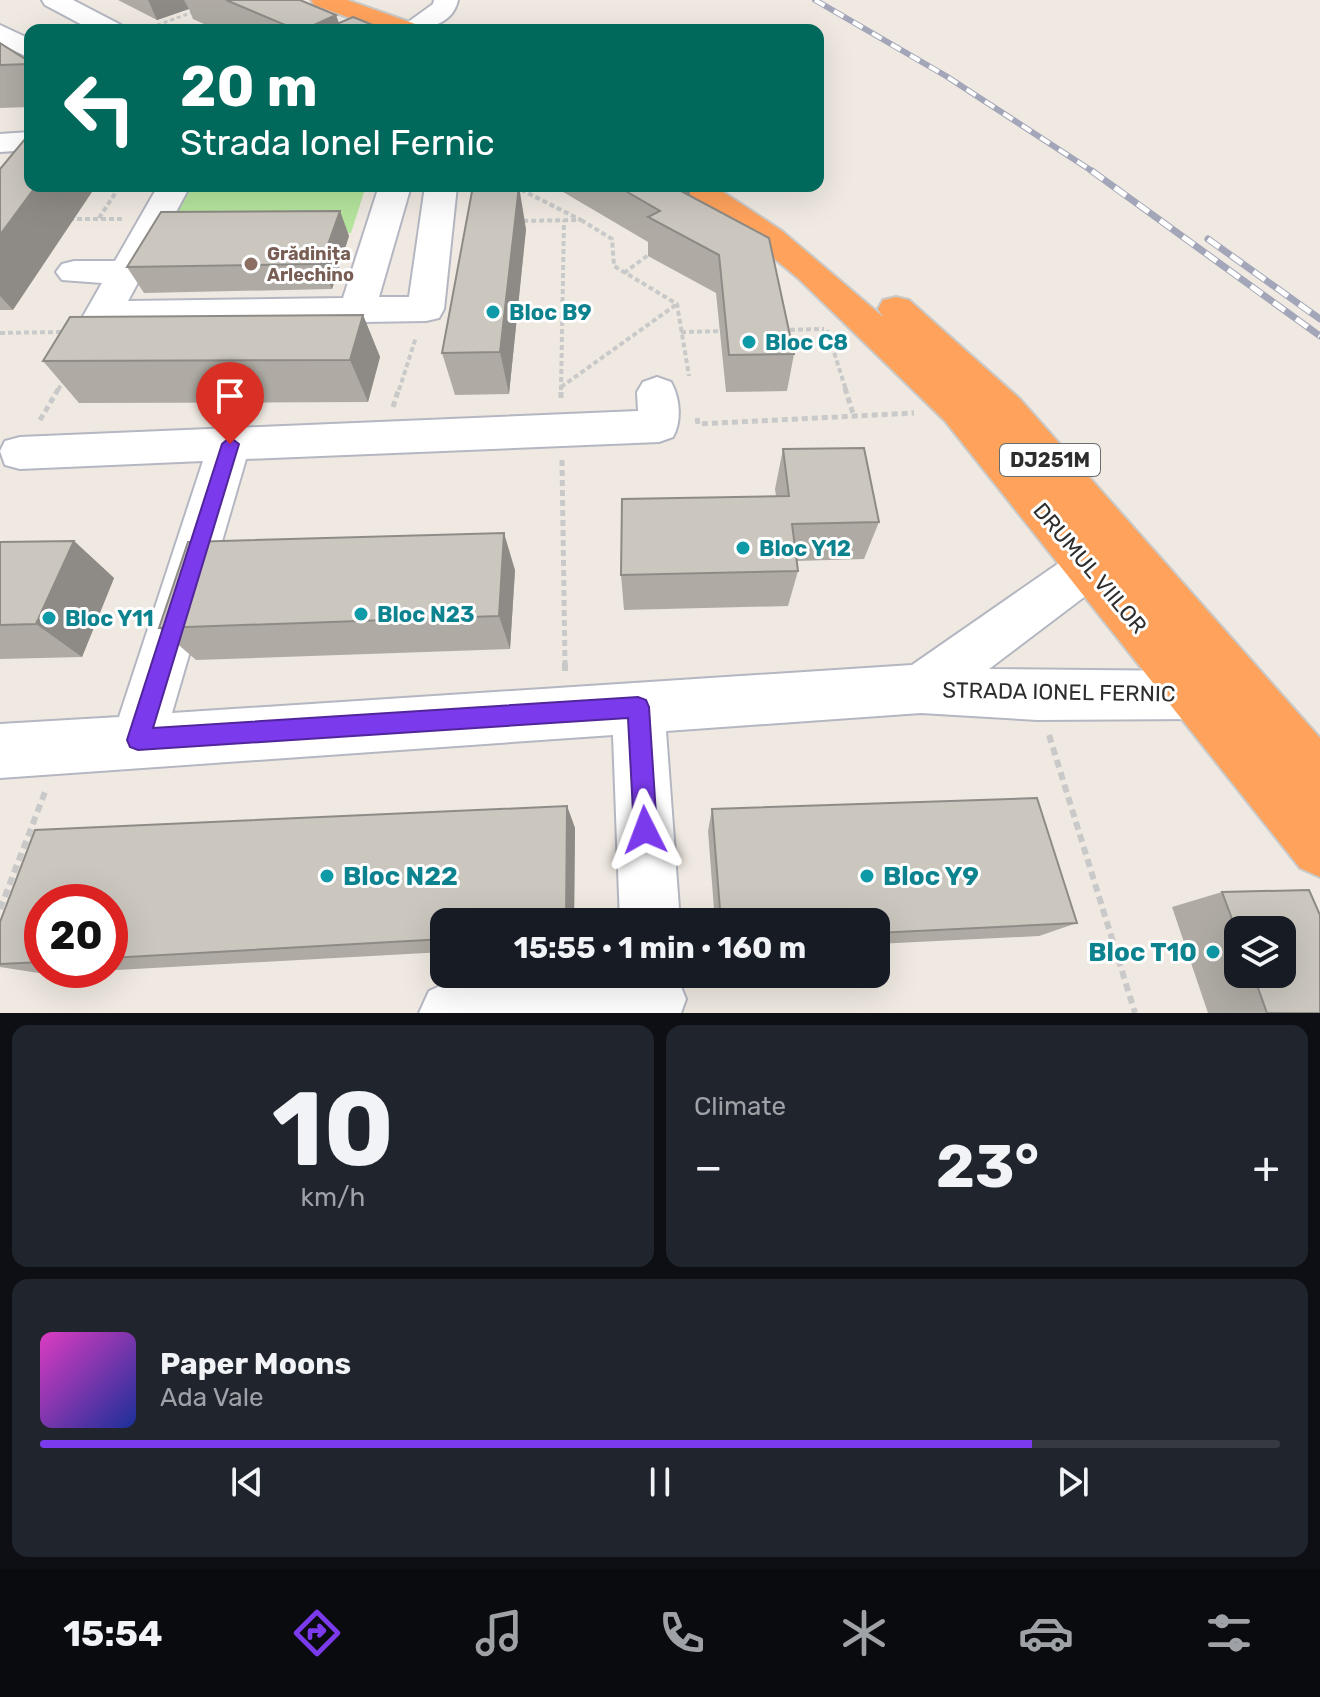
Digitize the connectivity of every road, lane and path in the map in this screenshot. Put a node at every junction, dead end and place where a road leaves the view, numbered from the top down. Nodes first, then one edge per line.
1 (54, 0) edge
2 (452, 4) edge
3 (314, 5) edge
4 (200, 10) dead end
5 (100, 24) edge
6 (161, 24) edge
7 (348, 24) edge
8 (386, 24) edge
9 (419, 24) edge
10 (0, 33) edge
11 (24, 47) edge
12 (24, 141) edge
13 (0, 143) edge
14 (116, 192) edge
15 (171, 192) edge
16 (393, 192) edge
17 (440, 192) edge
18 (526, 192) edge
19 (701, 192) edge
20 (744, 192) edge
21 (99, 218) junction
22 (57, 219) dead end
23 (156, 220) junction
24 (564, 220) junction
25 (581, 220) junction
26 (517, 221) edge
27 (660, 246) edge
28 (811, 271) junction
29 (74, 272) dead end
30 (126, 272) junction
31 (624, 273) junction
32 (677, 304) junction
33 (426, 309) junction
34 (357, 311) junction
35 (98, 323) junction
36 (826, 329) junction
37 (768, 330) edge
38 (725, 331) edge
39 (681, 332) junction
40 (0, 333) edge
41 (674, 385) joint
42 (561, 387) junction
43 (695, 408) dead end
44 (959, 410) junction
45 (854, 417) junction
46 (561, 430) junction
47 (383, 438) junction
48 (230, 444) junction
49 (20, 453) joint
50 (1088, 568) junction
51 (921, 689) junction
52 (1197, 695) junction
53 (1037, 696) junction
54 (638, 707) junction
55 (565, 711) junction
56 (138, 740) junction
57 (62, 746) junction
58 (0, 751) edge
59 (1320, 779) edge
60 (1320, 848) edge
61 (649, 908) edge
62 (0, 909) edge
63 (655, 995) edge
64 (451, 1013) edge
65 (1135, 1013) edge

1 - 5 street
2 - 9 street
3 - 7 highway
3 - 8 highway
4 - 6 path
10 - 11 street
12 - 13 street
14 - 21 path
15 - 23 street
16 - 34 street
17 - 33 street
18 - 25 path
19 - 28 highway, DRUMUL VIILOR / DJ251M
20 - 59 highway, DRUMUL VIILOR / DJ251M
21 - 22 path
21 - 23 path
23 - 30 street
24 - 25 path
24 - 26 path
24 - 42 path
25 - 31 path
27 - 31 path
28 - 36 path
28 - 44 highway, DRUMUL VIILOR / DJ251M
29 - 30 street
30 - 35 street
31 - 32 path
32 - 39 path
32 - 42 path
33 - 34 street
33 - 47 path
34 - 35 street
35 - 40 path
35 - 49 path
36 - 37 path
36 - 45 path
38 - 39 path
39 - 41 path
41 - 46 street
42 - 46 path
43 - 45 path
44 - 45 path
44 - 50 highway, DRUMUL VIILOR / DJ251M
46 - 47 street
46 - 55 path
47 - 48 street
48 - 49 street
48 - 56 street
50 - 51 street, STRADA IONEL FERNIC
50 - 52 highway, DRUMUL VIILOR / DJ251M
51 - 53 street, STRADA IONEL FERNIC
51 - 54 street, STRADA IONEL FERNIC
52 - 53 street, STRADA IONEL FERNIC
52 - 60 highway, DRUMUL VIILOR / DJ251M
53 - 65 path
54 - 55 street, STRADA IONEL FERNIC
54 - 61 street
55 - 56 street, STRADA IONEL FERNIC
56 - 57 street, STRADA IONEL FERNIC
57 - 58 street, STRADA IONEL FERNIC
57 - 62 path
63 - 64 street

